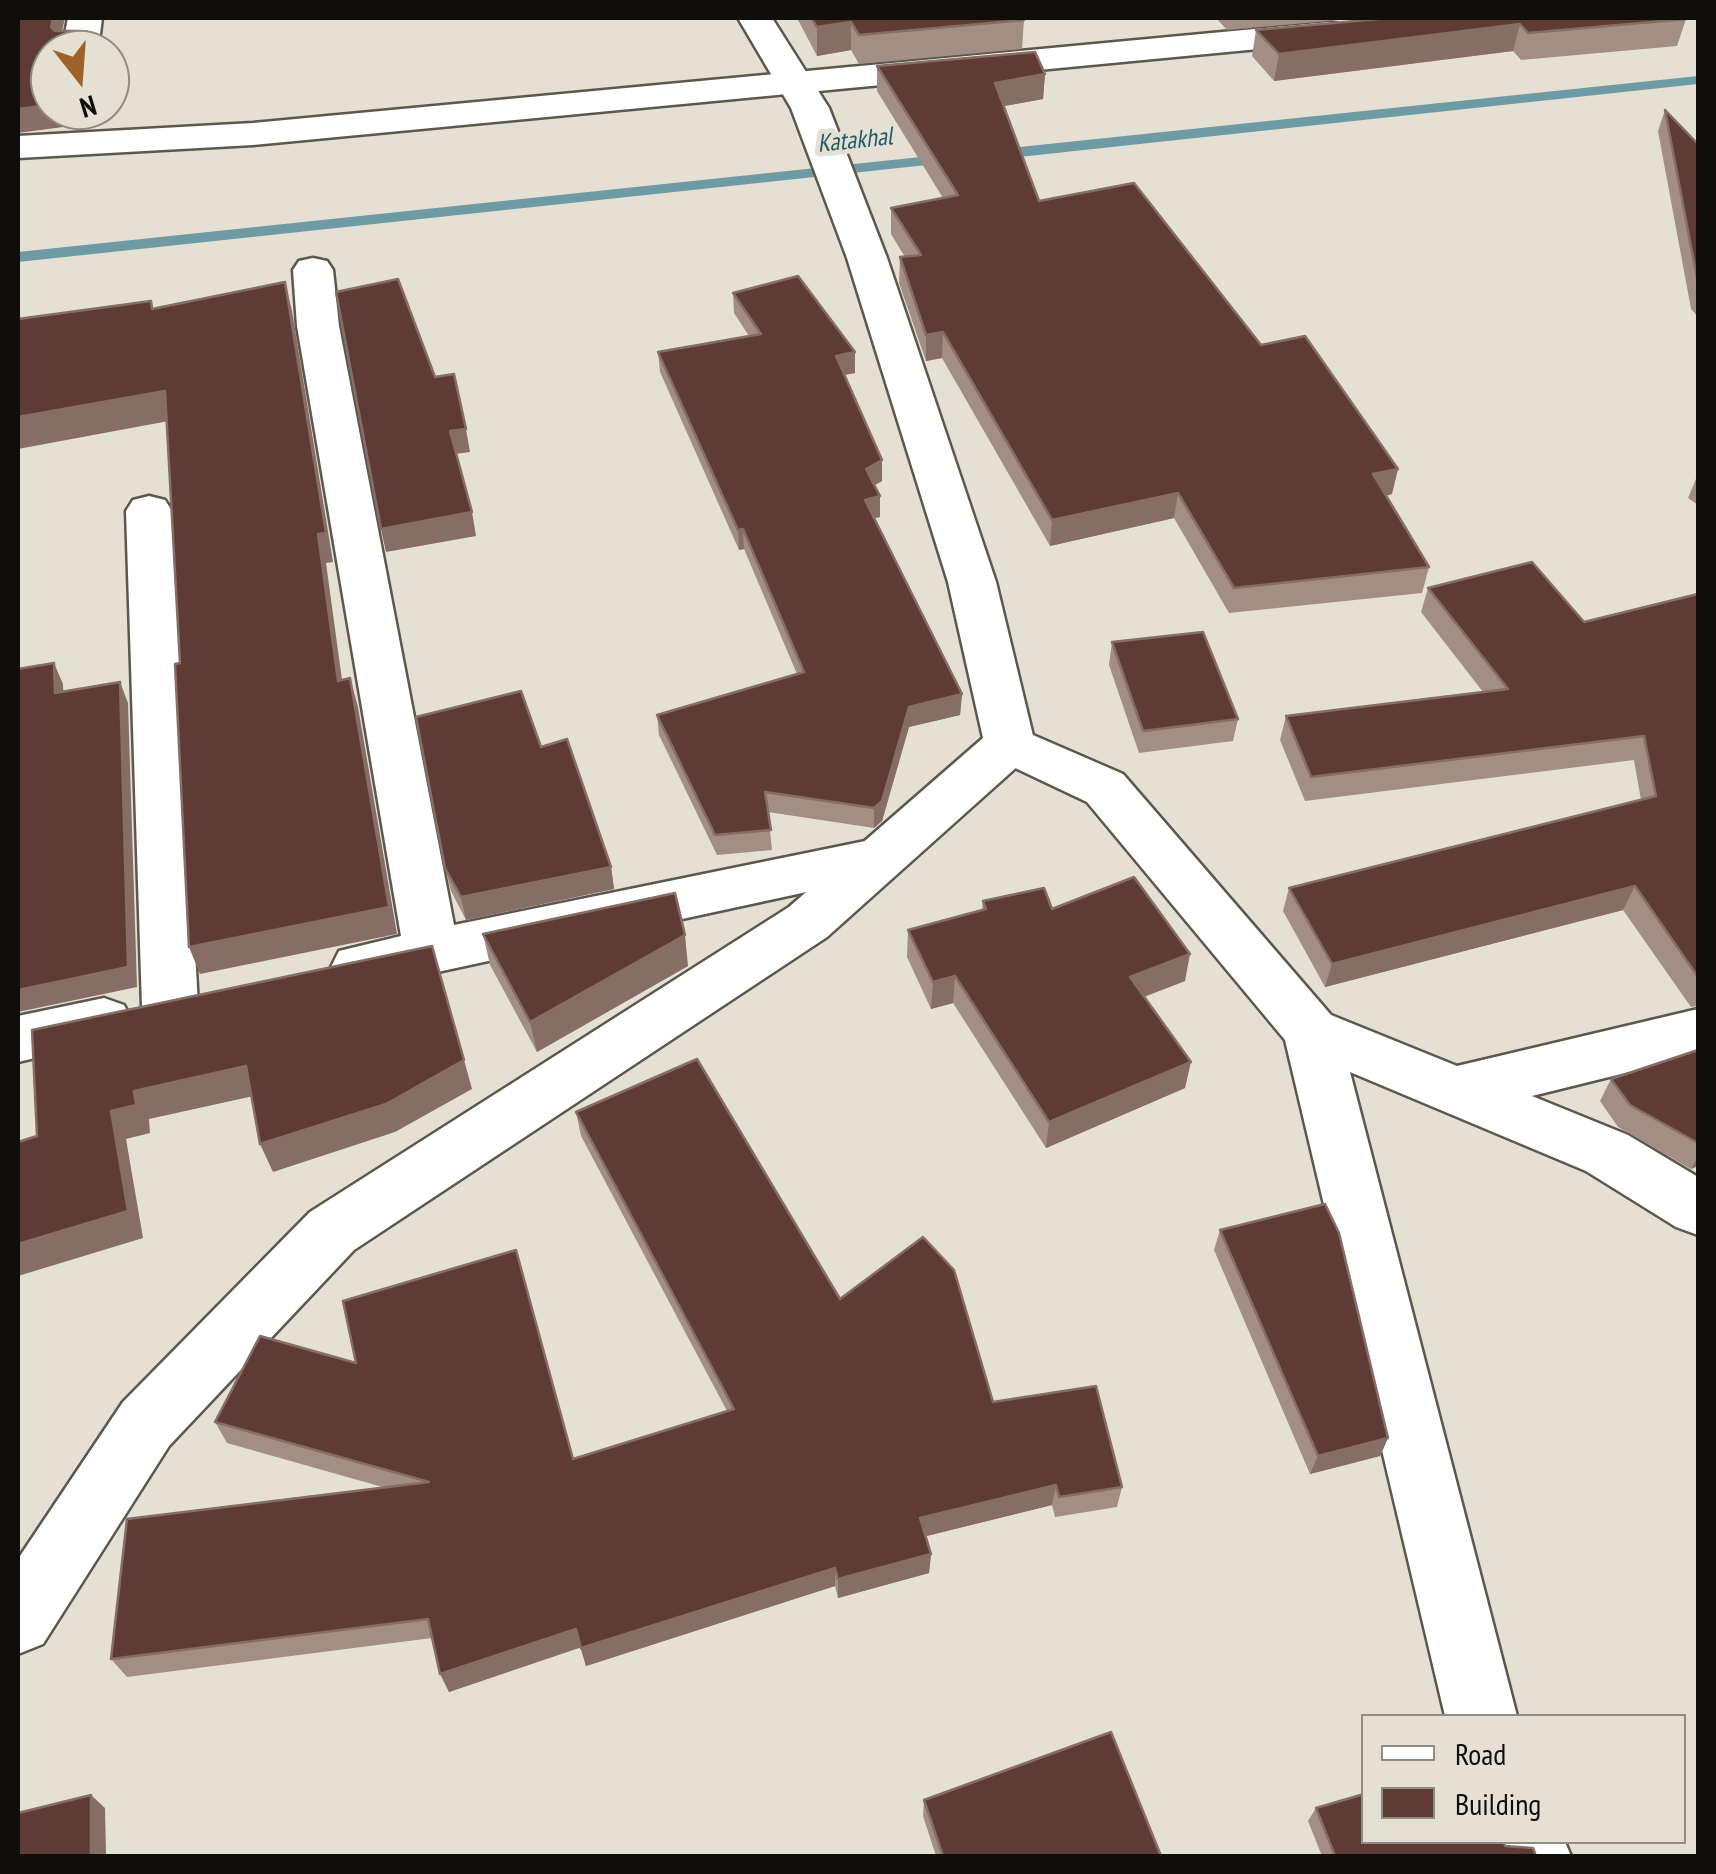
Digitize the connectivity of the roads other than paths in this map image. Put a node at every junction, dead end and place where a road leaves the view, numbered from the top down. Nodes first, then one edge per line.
1 (754, 18) edge
2 (1210, 30) edge
3 (1355, 30) edge
4 (800, 94) junction
5 (18, 147) edge
6 (313, 270) dead end
7 (149, 510) dead end
8 (1010, 744) junction
9 (880, 858) junction
10 (431, 952) junction
11 (319, 975) edge
12 (226, 995) edge
13 (170, 1007) junction
14 (1312, 1031) junction
15 (1698, 1032) edge
16 (18, 1039) edge
17 (1456, 1090) junction
18 (1698, 1208) edge
19 (18, 1619) edge
20 (1481, 1714) edge

1 - 4 street
2 - 3 street
2 - 4 street
4 - 5 street
4 - 8 street
6 - 10 street
7 - 13 street
8 - 9 street
8 - 14 street
9 - 10 street
9 - 19 street
10 - 11 street
12 - 13 street
13 - 16 street
14 - 17 street
14 - 20 street
15 - 17 street
17 - 18 street

